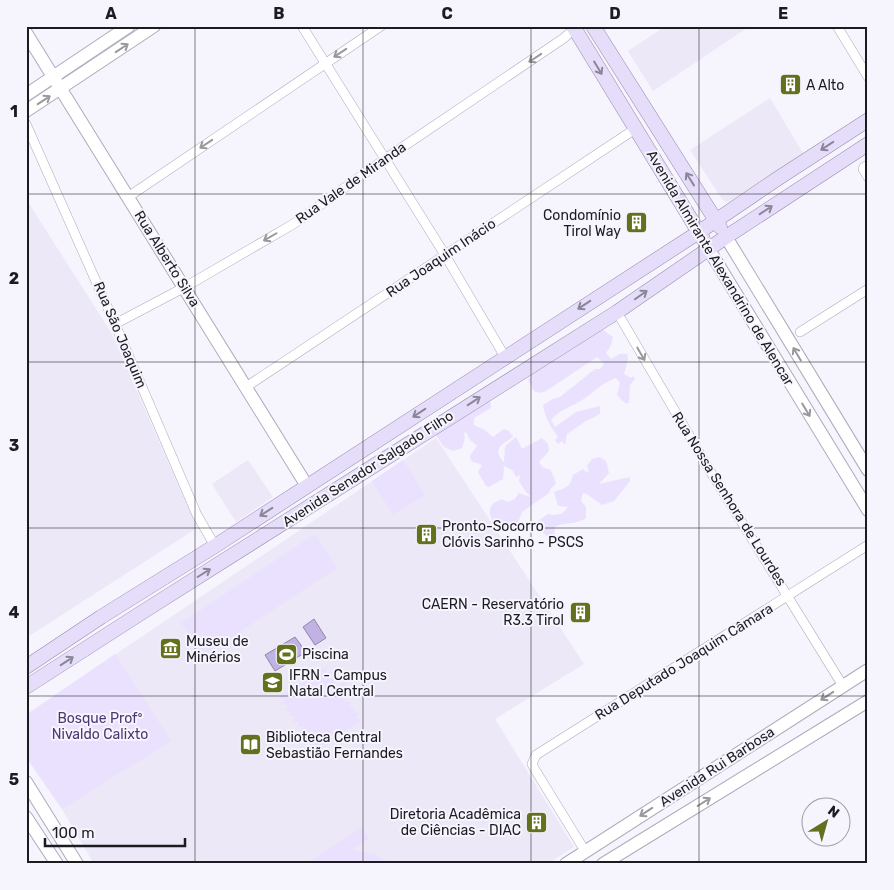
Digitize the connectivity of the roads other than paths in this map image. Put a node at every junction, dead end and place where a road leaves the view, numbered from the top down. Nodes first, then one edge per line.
1 (128, 26) edge
2 (154, 26) edge
3 (302, 26) edge
4 (381, 26) edge
5 (593, 26) edge
6 (837, 26) edge
7 (575, 27) edge
8 (26, 33) edge
9 (326, 63) junction
10 (53, 77) junction
11 (868, 77) edge
12 (61, 88) junction
13 (26, 95) edge
14 (26, 111) edge
15 (868, 120) edge
16 (26, 124) edge
17 (635, 129) junction
18 (868, 144) edge
19 (385, 159) junction
20 (868, 165) edge
21 (868, 177) edge
22 (128, 196) junction
23 (716, 221) junction
24 (699, 232) junction
25 (726, 237) junction
26 (708, 248) junction
27 (445, 255) junction
28 (185, 287) junction
29 (868, 289) edge
30 (616, 312) junction
31 (115, 324) junction
32 (800, 332) dead end
33 (505, 357) junction
34 (246, 387) junction
35 (868, 470) edge
36 (307, 486) junction
37 (868, 510) edge
38 (868, 545) edge
39 (214, 546) junction
40 (788, 596) junction
41 (131, 598) junction
42 (141, 613) junction
43 (26, 667) edge
44 (868, 670) edge
45 (843, 686) junction
46 (26, 687) edge
47 (868, 700) edge
48 (26, 782) edge
49 (26, 817) edge
50 (585, 851) junction
51 (57, 864) edge
52 (77, 864) edge
53 (566, 864) edge
54 (603, 864) edge

1 - 10 main road
12 -> 2 main road
3 - 9 street
4 -> 9 street
23 -> 5 main road, Avenida Almirante Alexandrino de Alencar
6 - 11 street
7 -> 17 main road, Avenida Almirante Alexandrino de Alencar
7 -> 19 street, Rua Vale de Miranda
8 - 10 main road, Rua Alberto Silva
9 - 19 street
9 -> 22 street
10 - 12 main road, Rua Alberto Silva
10 - 13 main road
14 -> 12 main road
12 - 22 main road, Rua Alberto Silva
15 -> 23 main road, Avenida Senador Salgado Filho
16 - 31 street, Rua São Joaquim
17 - 24 main road, Avenida Almirante Alexandrino de Alencar
17 - 27 street, Rua Joaquim Inácio
25 -> 18 main road, Avenida Senador Salgado Filho
19 - 27 street
19 -> 28 street, Rua Vale de Miranda
20 - 21 street
22 - 28 main road, Rua Alberto Silva
23 - 24 main road, Avenida Senador Salgado Filho
23 - 25 main road, Avenida Almirante Alexandrino de Alencar
24 - 26 main road, Avenida Almirante Alexandrino de Alencar
24 -> 33 main road, Avenida Senador Salgado Filho
25 - 26 main road, Avenida Senador Salgado Filho
35 -> 25 main road, Avenida Almirante Alexandrino de Alencar
30 -> 26 main road, Avenida Senador Salgado Filho
26 -> 37 main road, Avenida Almirante Alexandrino de Alencar
27 - 33 street
27 - 34 street, Rua Joaquim Inácio
28 - 31 street, Rua Vale de Miranda
28 - 34 main road, Rua Alberto Silva
29 - 32 street
30 -> 40 street, Rua Nossa Senhora de Lourdes
42 -> 30 main road, Avenida Senador Salgado Filho
31 - 39 street, Rua São Joaquim
33 -> 36 main road, Avenida Senador Salgado Filho
34 - 36 main road, Rua Alberto Silva
36 -> 39 main road, Avenida Senador Salgado Filho
38 - 40 street, Rua Deputado Joaquim Câmara
39 - 41 main road, Avenida Senador Salgado Filho
40 - 45 street, Rua Nossa Senhora de Lourdes
40 - 50 street, Rua Deputado Joaquim Câmara
41 - 42 main road
41 - 43 main road, Avenida Senador Salgado Filho
46 -> 42 main road, Avenida Senador Salgado Filho
44 - 45 main road, Avenida Rui Barbosa
45 -> 50 main road, Avenida Rui Barbosa
54 -> 47 main road, Avenida Rui Barbosa
48 - 52 main road
49 - 51 main road
50 - 53 main road, Avenida Rui Barbosa

